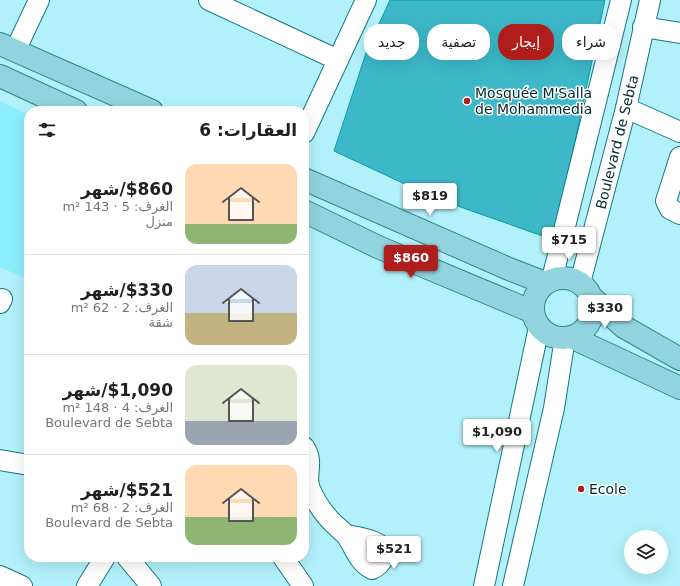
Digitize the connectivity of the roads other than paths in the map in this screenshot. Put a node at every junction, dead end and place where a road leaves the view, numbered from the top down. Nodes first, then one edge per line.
1 (39, 0) edge
2 (209, 0) edge
3 (366, 0) edge
4 (621, 0) edge
5 (650, 0) edge
6 (235, 5) edge
7 (644, 27) junction
8 (680, 33) edge
9 (8, 48) edge
10 (338, 60) junction
11 (0, 76) edge
12 (65, 106) edge
13 (141, 106) edge
14 (626, 108) junction
15 (309, 122) edge
16 (680, 132) edge
17 (680, 157) edge
18 (309, 182) edge
19 (309, 213) edge
20 (680, 214) edge
21 (549, 281) junction
22 (586, 290) junction
23 (536, 320) junction
24 (568, 338) junction
25 (676, 352) edge
26 (680, 388) edge
27 (0, 460) edge
28 (309, 461) edge
29 (24, 464) edge
30 (309, 474) edge
31 (309, 486) edge
32 (346, 535) dead end
33 (102, 562) edge
34 (132, 562) edge
35 (286, 562) edge
36 (0, 576) edge
37 (22, 586) edge
38 (87, 586) edge
39 (151, 586) edge
40 (303, 586) edge
41 (484, 586) edge
42 (513, 586) edge

1 - 9 street
2 - 6 street
3 - 10 street
4 - 21 street
5 - 7 street, Boulevard de Sebta
6 - 10 street
7 - 8 street
7 - 14 street, Boulevard de Sebta
9 - 13 main road
10 - 15 street
11 - 12 main road
14 - 16 street
14 - 22 street, Boulevard de Sebta
17 - 20 street
18 - 21 main road
19 - 23 main road
21 - 22 main road
21 - 23 main road
22 - 24 main road
22 - 25 main road
23 - 24 main road
23 - 41 street
24 - 26 main road
24 - 42 street
27 - 29 street
28 - 30 street
31 - 32 street
33 - 38 street
34 - 39 street
35 - 40 street
36 - 37 street

